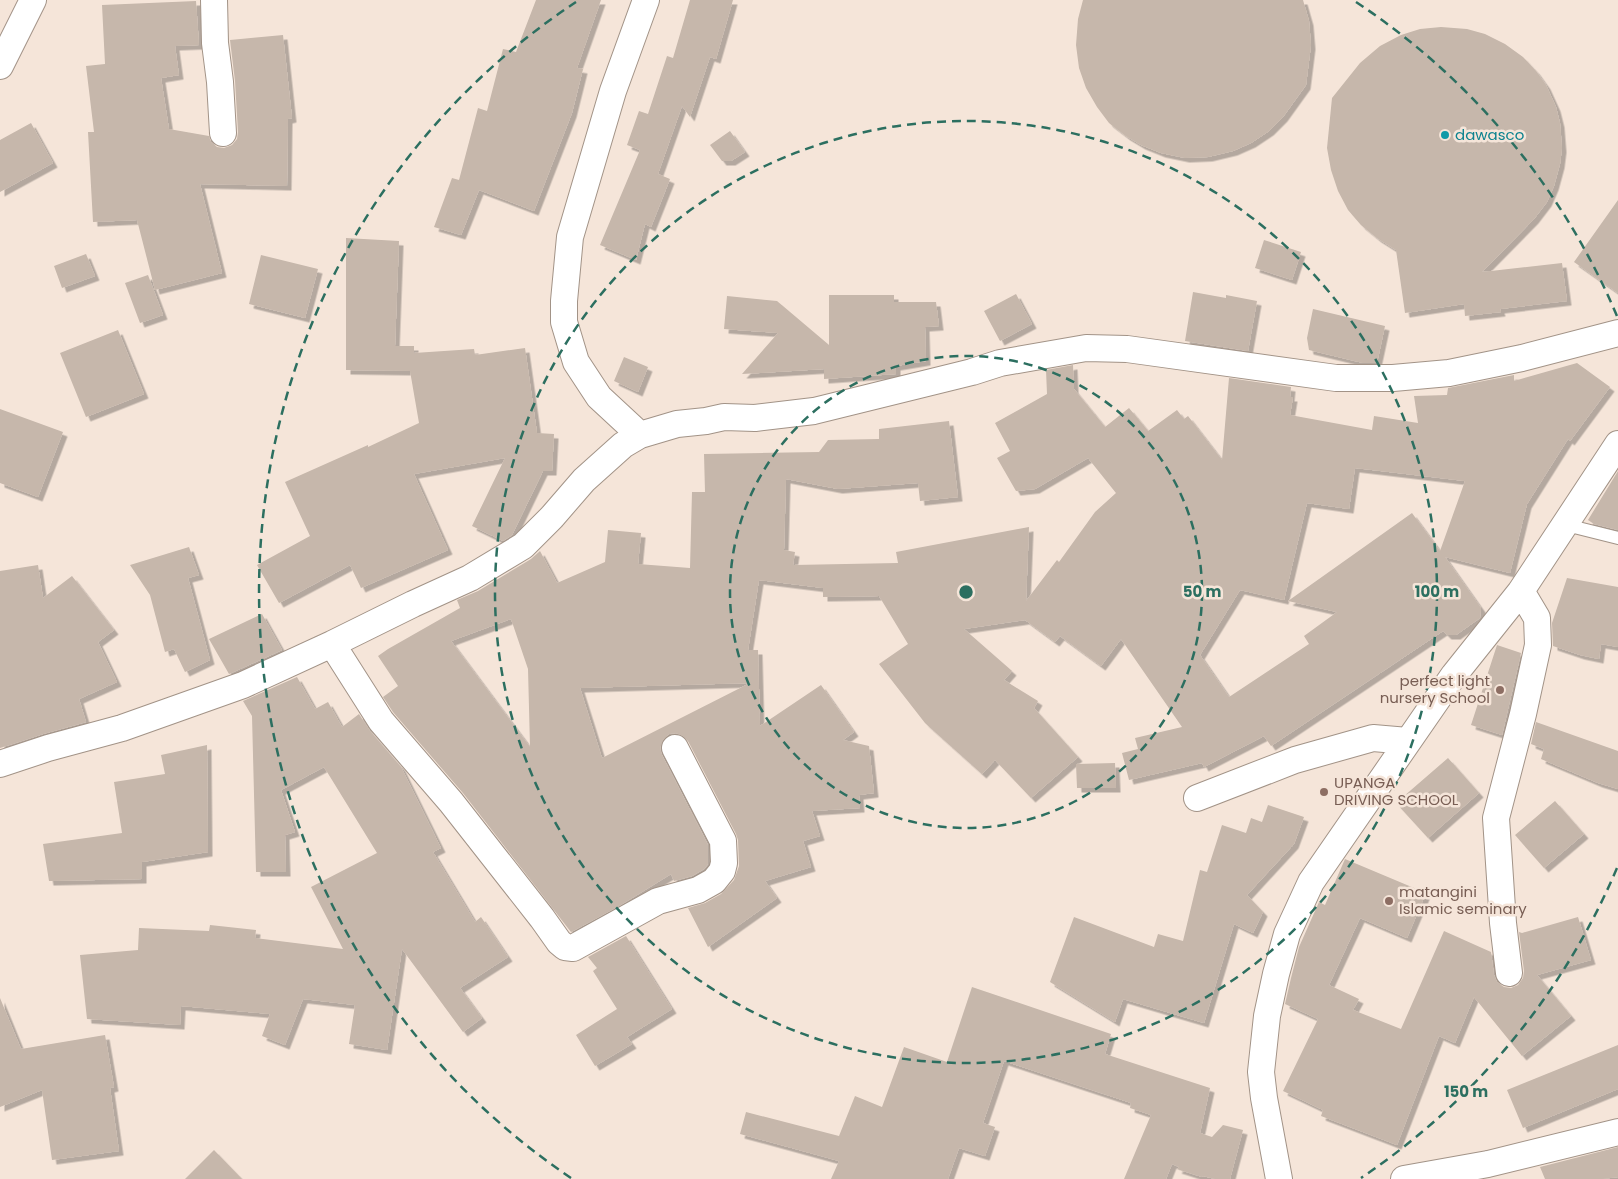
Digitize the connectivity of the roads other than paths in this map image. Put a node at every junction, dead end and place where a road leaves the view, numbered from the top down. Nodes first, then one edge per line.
1 (33, 0) edge
2 (214, 0) edge
3 (646, 0) edge
4 (0, 66) edge
5 (223, 133) dead end
6 (1618, 333) edge
7 (640, 435) junction
8 (1618, 444) edge
9 (1566, 525) junction
10 (1618, 538) edge
11 (1521, 591) junction
12 (332, 644) junction
13 (1408, 741) junction
14 (674, 748) dead end
15 (0, 764) edge
16 (1197, 798) dead end
17 (1509, 973) dead end
18 (1618, 1132) edge
19 (1278, 1179) edge
20 (1404, 1179) edge

1 - 4 street
2 - 5 street
3 - 7 street
6 - 7 street
7 - 12 street
8 - 9 street
9 - 10 lane
9 - 11 street
11 - 13 street
11 - 17 street
12 - 14 street
12 - 15 street
13 - 16 street
13 - 19 street
18 - 20 street

